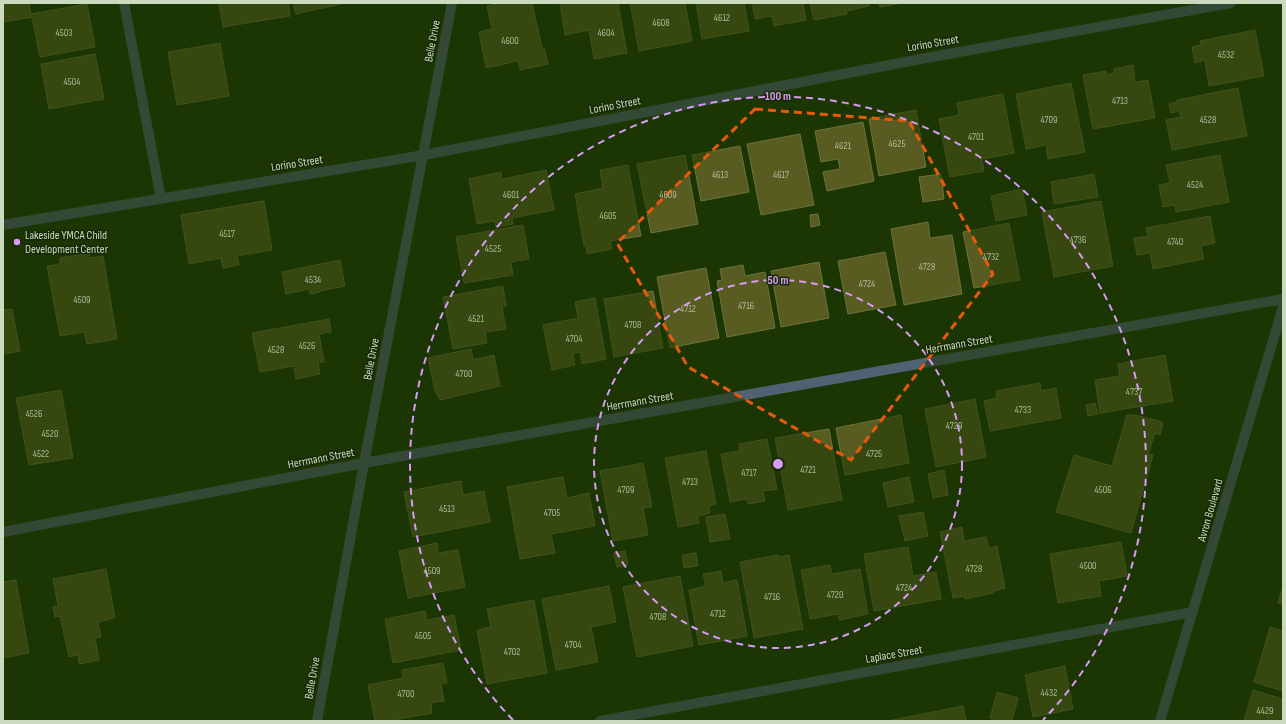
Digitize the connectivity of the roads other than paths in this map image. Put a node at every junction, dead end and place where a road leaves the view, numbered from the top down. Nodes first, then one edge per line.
1 (124, 3) edge
2 (452, 3) edge
3 (1231, 3) edge
4 (424, 155) junction
5 (161, 199) junction
6 (3, 225) edge
7 (1283, 299) edge
8 (1283, 307) edge
9 (364, 463) junction
10 (3, 532) edge
11 (1193, 612) junction
12 (317, 721) edge
13 (600, 721) edge
14 (1160, 721) edge

1 - 5 street
2 - 4 street, Belle Drive
3 - 4 street, Lorino Street
4 - 5 street, Lorino Street
4 - 9 street, Belle Drive
5 - 6 street, Lorino Street
7 - 9 street, Herrmann Street
8 - 11 street, Avron Boulevard
9 - 10 street, Herrmann Street
9 - 12 street, Belle Drive
11 - 13 street, Laplace Street
11 - 14 street, Avron Boulevard

